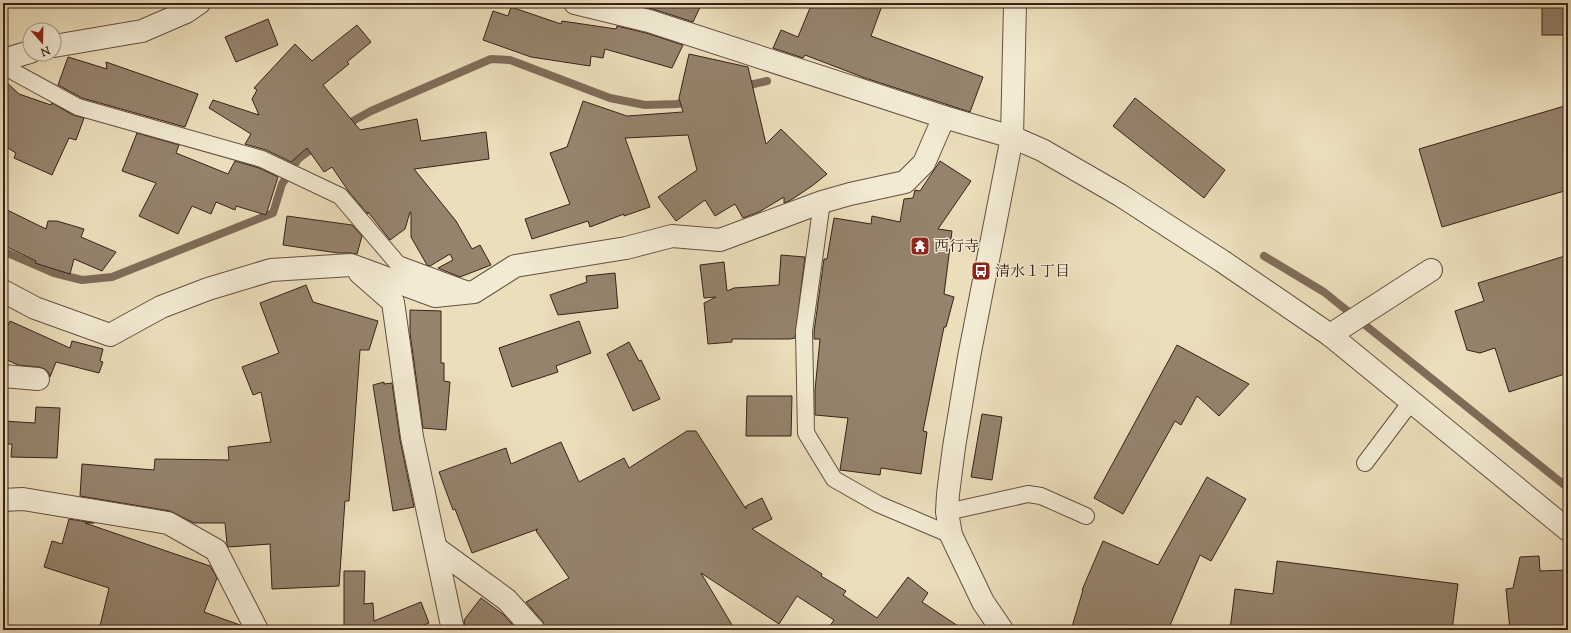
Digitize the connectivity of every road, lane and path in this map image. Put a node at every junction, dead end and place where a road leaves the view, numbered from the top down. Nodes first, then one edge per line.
1 (199, 3) edge
2 (575, 3) edge
3 (1014, 3) edge
4 (62, 45) edge
5 (22, 54) edge
6 (3, 60) edge
7 (3, 66) edge
8 (944, 117) junction
9 (1012, 137) junction
10 (822, 202) junction
11 (352, 265) junction
12 (1431, 270) dead end
13 (3, 291) edge
14 (474, 292) junction
15 (1330, 335) junction
16 (3, 376) edge
17 (38, 379) dead end
18 (1411, 402) junction
19 (1365, 463) dead end
20 (3, 500) edge
21 (947, 512) junction
22 (1086, 516) dead end
23 (1568, 530) edge
24 (951, 535) junction
25 (436, 548) junction
26 (257, 630) edge
27 (453, 630) edge
28 (534, 630) edge
29 (1002, 630) edge

1 - 4 street
2 - 8 street
3 - 9 street
5 - 6 street
7 - 14 lane
8 - 9 street
8 - 10 street
9 - 15 street
9 - 21 street
10 - 14 street
10 - 24 lane
11 - 13 street
11 - 14 street
11 - 25 street
12 - 15 street
15 - 18 street
16 - 17 street
18 - 19 lane
18 - 23 street
20 - 26 street
21 - 22 lane
21 - 24 street
24 - 29 street
25 - 27 street
25 - 28 street

